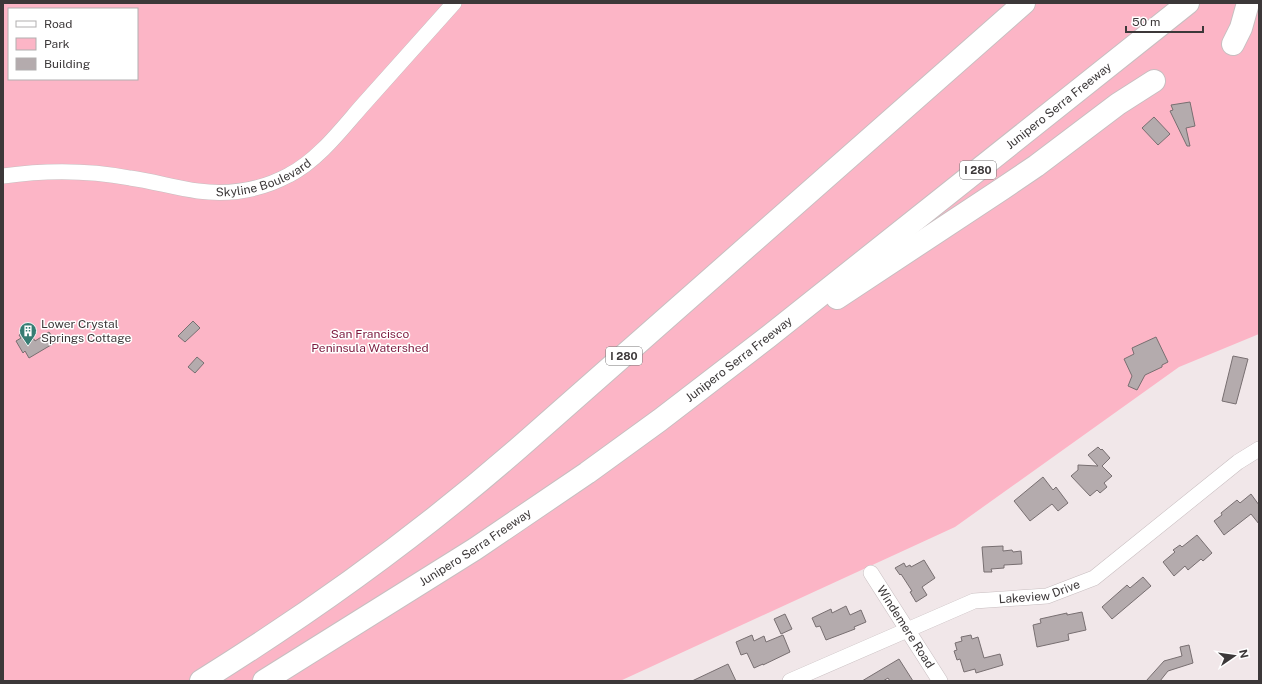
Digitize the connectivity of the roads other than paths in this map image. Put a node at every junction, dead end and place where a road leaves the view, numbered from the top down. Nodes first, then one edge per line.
1 (454, 3) edge
2 (1024, 3) edge
3 (1188, 3) edge
4 (1248, 3) edge
5 (1233, 44) dead end
6 (1154, 81) dead end
7 (3, 176) edge
8 (768, 337) junction
9 (1259, 449) edge
10 (871, 572) dead end
11 (908, 630) junction
12 (201, 681) edge
13 (264, 681) edge
14 (790, 681) edge
15 (940, 681) edge

1 - 7 street, Skyline Boulevard
2 - 12 highway, I 280
3 - 8 highway, Junipero Serra Freeway / I 280
4 - 5 highway
6 - 8 highway
8 - 13 highway, Junipero Serra Freeway / I 280
9 - 11 street, Lakeview Drive
10 - 11 street, Windemere Road
11 - 14 street, Lakeview Drive
11 - 15 street, Windemere Road

